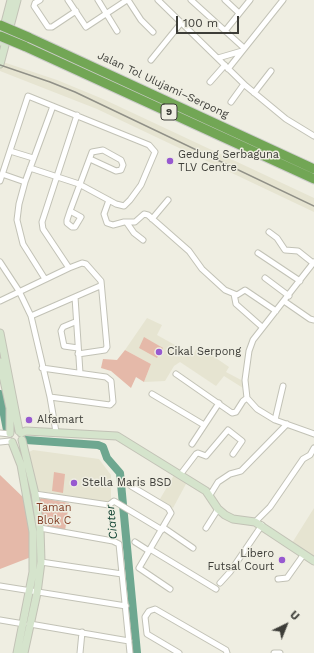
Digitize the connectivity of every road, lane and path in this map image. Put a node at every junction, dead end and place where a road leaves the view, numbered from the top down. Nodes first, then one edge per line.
1 (11, 0) edge
2 (17, 0) edge
3 (40, 0) edge
4 (68, 0) edge
5 (98, 0) edge
6 (128, 0) edge
7 (158, 0) edge
8 (191, 0) edge
9 (225, 0) edge
10 (250, 0) edge
11 (283, 0) edge
12 (76, 11) junction
13 (106, 13) junction
14 (239, 13) junction
15 (181, 23) junction
16 (3, 31) edge
17 (117, 31) dead end
18 (225, 31) junction
19 (153, 32) dead end
20 (0, 42) edge
21 (243, 50) junction
22 (218, 58) junction
23 (151, 60) dead end
24 (0, 64) edge
25 (227, 67) junction
26 (271, 71) dead end
27 (210, 82) dead end
28 (244, 84) junction
29 (254, 93) junction
30 (231, 102) dead end
31 (53, 106) junction
32 (77, 115) junction
33 (314, 136) edge
34 (10, 150) junction
35 (33, 158) junction
36 (0, 159) edge
37 (90, 159) junction
38 (4, 164) edge
39 (30, 168) junction
40 (314, 169) edge
41 (2, 174) junction
42 (56, 177) junction
43 (314, 179) edge
44 (0, 181) edge
45 (25, 182) junction
46 (79, 184) junction
47 (109, 200) junction
48 (168, 200) dead end
49 (70, 211) dead end
50 (152, 219) junction
51 (127, 223) junction
52 (270, 232) dead end
53 (143, 240) dead end
54 (258, 253) dead end
55 (0, 262) edge
56 (314, 262) edge
57 (69, 268) junction
58 (265, 278) dead end
59 (45, 279) junction
60 (300, 282) junction
61 (100, 286) junction
62 (19, 292) junction
63 (234, 294) junction
64 (288, 296) junction
65 (75, 297) junction
66 (284, 301) junction
67 (0, 302) edge
68 (276, 311) junction
69 (31, 316) junction
70 (314, 320) edge
71 (75, 322) junction
72 (262, 327) junction
73 (0, 333) edge
74 (78, 351) junction
75 (0, 362) edge
76 (42, 368) junction
77 (80, 373) junction
78 (176, 374) dead end
79 (283, 386) dead end
80 (152, 394) dead end
81 (50, 397) junction
82 (247, 398) junction
83 (219, 403) junction
84 (275, 420) junction
85 (286, 424) junction
86 (204, 426) junction
87 (56, 432) junction
88 (0, 433) edge
89 (314, 434) edge
90 (21, 435) junction
91 (11, 438) junction
92 (0, 442) edge
93 (192, 444) dead end
94 (314, 448) edge
95 (233, 454) dead end
96 (180, 475) junction
97 (131, 486) dead end
98 (35, 494) junction
99 (210, 495) junction
100 (218, 509) junction
101 (258, 523) junction
102 (40, 528) junction
103 (206, 528) dead end
104 (163, 529) junction
105 (135, 542) dead end
106 (193, 548) dead end
107 (150, 550) junction
108 (304, 554) junction
109 (314, 561) edge
110 (41, 562) junction
111 (122, 574) junction
112 (278, 579) dead end
113 (220, 583) dead end
114 (0, 586) edge
115 (170, 589) dead end
116 (216, 589) dead end
117 (34, 592) junction
118 (126, 606) junction
119 (0, 620) edge
120 (27, 624) junction
121 (82, 632) junction
122 (129, 641) junction
123 (17, 653) edge
124 (24, 653) edge
125 (80, 653) edge
126 (130, 653) edge
127 (178, 653) edge
128 (227, 653) edge
129 (274, 653) edge
130 (280, 653) edge

1 - 16 street
2 - 16 street
3 - 12 street
4 - 12 street
5 - 13 street
6 - 13 street
6 - 19 street
7 - 15 street
8 - 18 street
9 - 14 street
10 - 14 street
11 - 21 street
12 - 13 street
13 - 17 street
14 - 18 street
15 - 22 street
15 - 23 street
16 - 20 street
16 - 24 street
16 - 40 highway, Jalan Tol Ulujami–Serpong / 9, bridge
16 - 43 highway, Jalan Tol Ulujami–Serpong / 9, bridge
18 - 21 street
21 - 22 street
21 - 25 street
22 - 25 street
25 - 27 street
25 - 28 street
26 - 29 street
28 - 29 street
28 - 30 street
29 - 33 street
31 - 32 street
31 - 34 street
31 - 35 street
32 - 42 street
32 - 47 street
34 - 35 street
34 - 38 street
35 - 39 street
36 - 38 street
37 - 37 street
37 - 46 street
38 - 41 street
39 - 42 street
39 - 45 street
41 - 44 street
41 - 45 street
42 - 46 street
42 - 57 street
45 - 59 street
46 - 47 street
46 - 49 street
47 - 51 street
48 - 50 street
50 - 51 street
50 - 63 street
51 - 53 street
52 - 56 street
54 - 60 street
55 - 62 street
56 - 60 street
57 - 59 street
57 - 61 street
58 - 64 street
59 - 62 street
60 - 64 street
61 - 65 street
61 - 74 street
62 - 67 street
62 - 69 street
63 - 68 street
63 - 72 street
64 - 66 street
65 - 69 street
65 - 71 street
66 - 68 street
66 - 70 street
68 - 72 street
69 - 76 street
71 - 74 street
71 - 74 street
72 - 82 street
73 - 90 street
74 - 77 street
75 - 91 street
76 - 77 street
76 - 81 street
77 - 81 street
78 - 83 street
79 - 84 street
80 - 86 street
81 - 87 street
82 - 83 street
82 - 84 street
83 - 86 street
84 - 85 street
85 - 89 street
85 - 99 street
86 - 93 street
87 - 90 street
87 - 96 street
88 - 91 street
90 - 91 street
90 - 91 street
90 - 98 street
91 - 92 street
91 - 117 street
94 - 101 street
95 - 96 street
96 - 99 street
97 - 104 street
98 - 102 street
98 - 104 street
99 - 100 street
100 - 101 street
100 - 103 street
101 - 108 street
101 - 113 street
102 - 110 street
102 - 111 street
104 - 106 street
104 - 107 street
105 - 107 street
107 - 115 street
107 - 116 street
108 - 109 street
108 - 112 street
110 - 111 street
110 - 117 street
111 - 118 street
114 - 117 street
117 - 118 street
117 - 120 street
118 - 122 street
119 - 120 street
120 - 121 street
120 - 123 street
120 - 124 street
121 - 122 street
121 - 125 street
122 - 126 street
127 - 128 street
129 - 130 street

